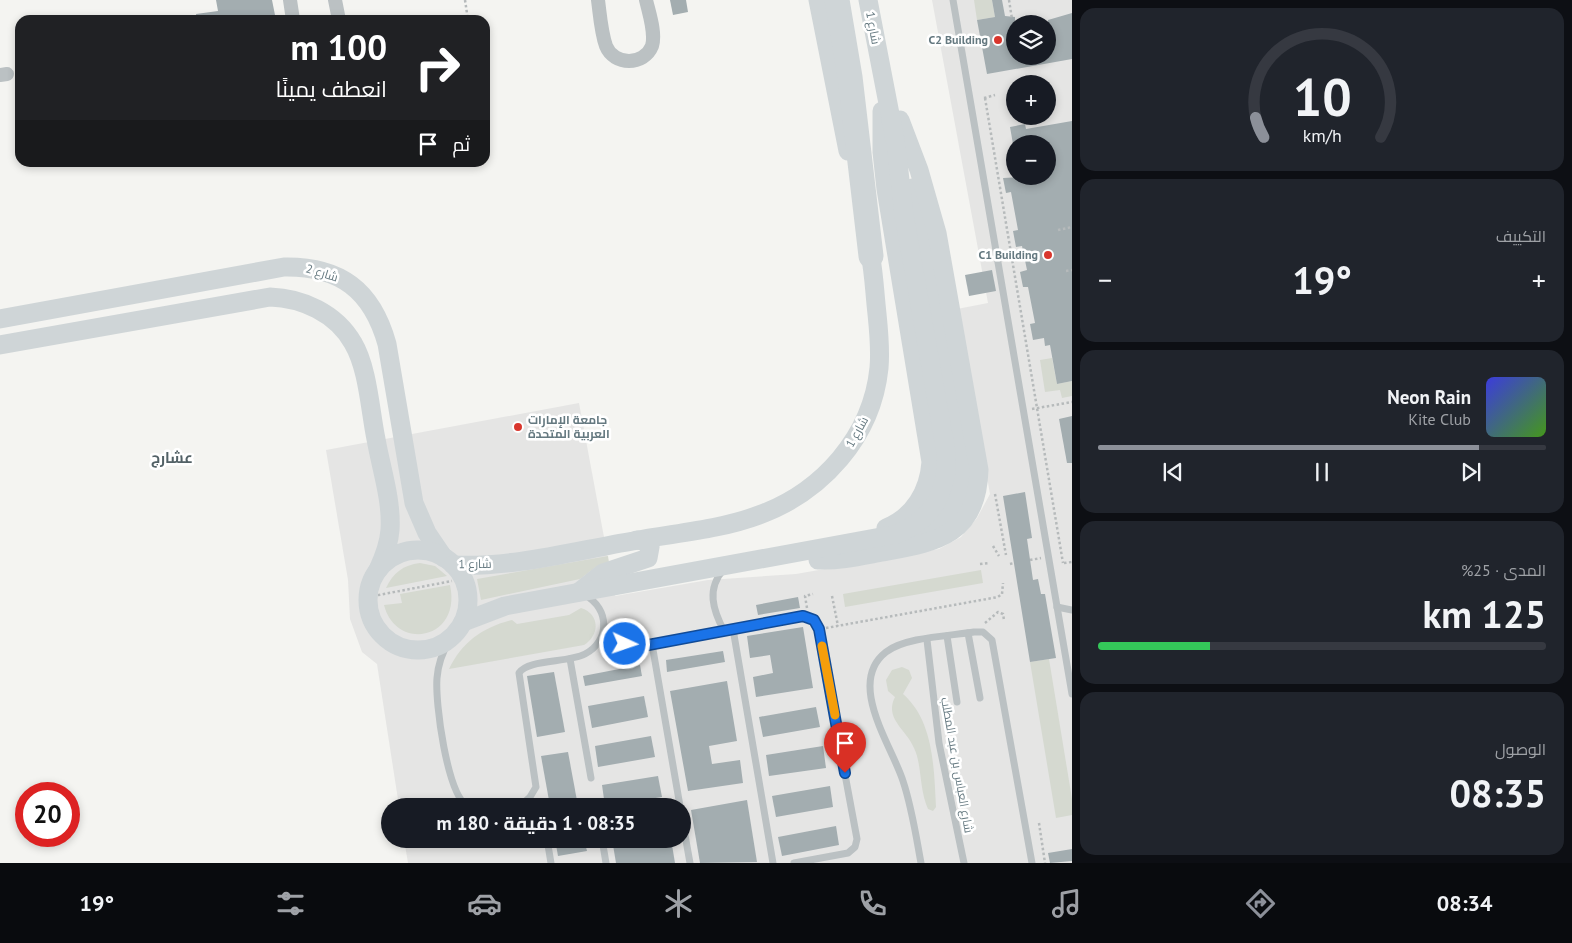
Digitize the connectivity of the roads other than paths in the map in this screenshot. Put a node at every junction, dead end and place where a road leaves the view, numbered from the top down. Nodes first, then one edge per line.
1 (290, 0) edge
2 (335, 0) edge
3 (598, 0) edge
4 (646, 0) edge
5 (818, 0) edge
6 (837, 0) edge
7 (868, 0) edge
8 (953, 0) edge
9 (292, 15) edge
10 (337, 15) edge
11 (884, 88) junction
12 (896, 144) junction
13 (871, 256) junction
14 (0, 319) edge
15 (0, 345) edge
16 (637, 540) junction
17 (761, 560) junction
18 (795, 560) junction
19 (726, 566) junction
20 (453, 567) junction
21 (378, 570) junction
22 (578, 593) junction
23 (1057, 607) junction
24 (1072, 610) edge
25 (463, 622) junction
26 (604, 625) junction
27 (733, 629) junction
28 (724, 631) junction
29 (971, 633) junction
30 (947, 636) junction
31 (450, 639) junction
32 (927, 640) junction
33 (652, 644) junction
34 (570, 659) junction
35 (1070, 667) edge
36 (1072, 694) edge
37 (980, 698) dead end
38 (957, 702) dead end
39 (591, 778) dead end
40 (460, 798) edge
41 (529, 798) edge
42 (679, 798) edge
43 (548, 848) edge
44 (604, 848) edge
45 (687, 848) edge
46 (551, 863) edge
47 (606, 863) edge
48 (690, 863) edge
49 (773, 863) edge
50 (794, 863) edge
51 (922, 863) edge
52 (964, 863) edge
53 (1032, 863) edge

1 - 9 street
2 - 10 street
3 - 4 street
5 - 13 street, شارع 1
6 - 13 highway
7 - 11 street, شارع 1
8 - 23 lane
11 - 12 street, شارع 1
11 - 17 street
11 - 18 street
12 - 17 street, شارع 1
12 - 18 street, شارع 1
13 - 16 street, شارع 1
14 - 20 street, شارع 2
15 - 21 street
16 - 20 street, شارع 1
16 - 22 street
17 - 18 street, شارع 1
17 - 19 street, شارع 1
19 - 22 street, شارع 1
19 - 28 lane
20 - 21 street, شارع 1
20 - 25 street
21 - 31 street
22 - 25 street, شارع 1
22 - 26 lane
23 - 24 lane
23 - 35 lane
25 - 31 street
26 - 33 lane
26 - 34 lane
27 - 28 lane
27 - 49 lane
27 - 50 lane
28 - 33 lane
29 - 30 lane
29 - 37 lane
29 - 53 lane
30 - 32 lane
30 - 38 lane
31 - 40 lane
32 - 51 lane
32 - 52 lane, شارع العباس بن عبد المطلب
33 - 42 lane
34 - 39 lane
34 - 41 lane
35 - 36 lane
43 - 46 lane
44 - 47 lane
45 - 48 lane

